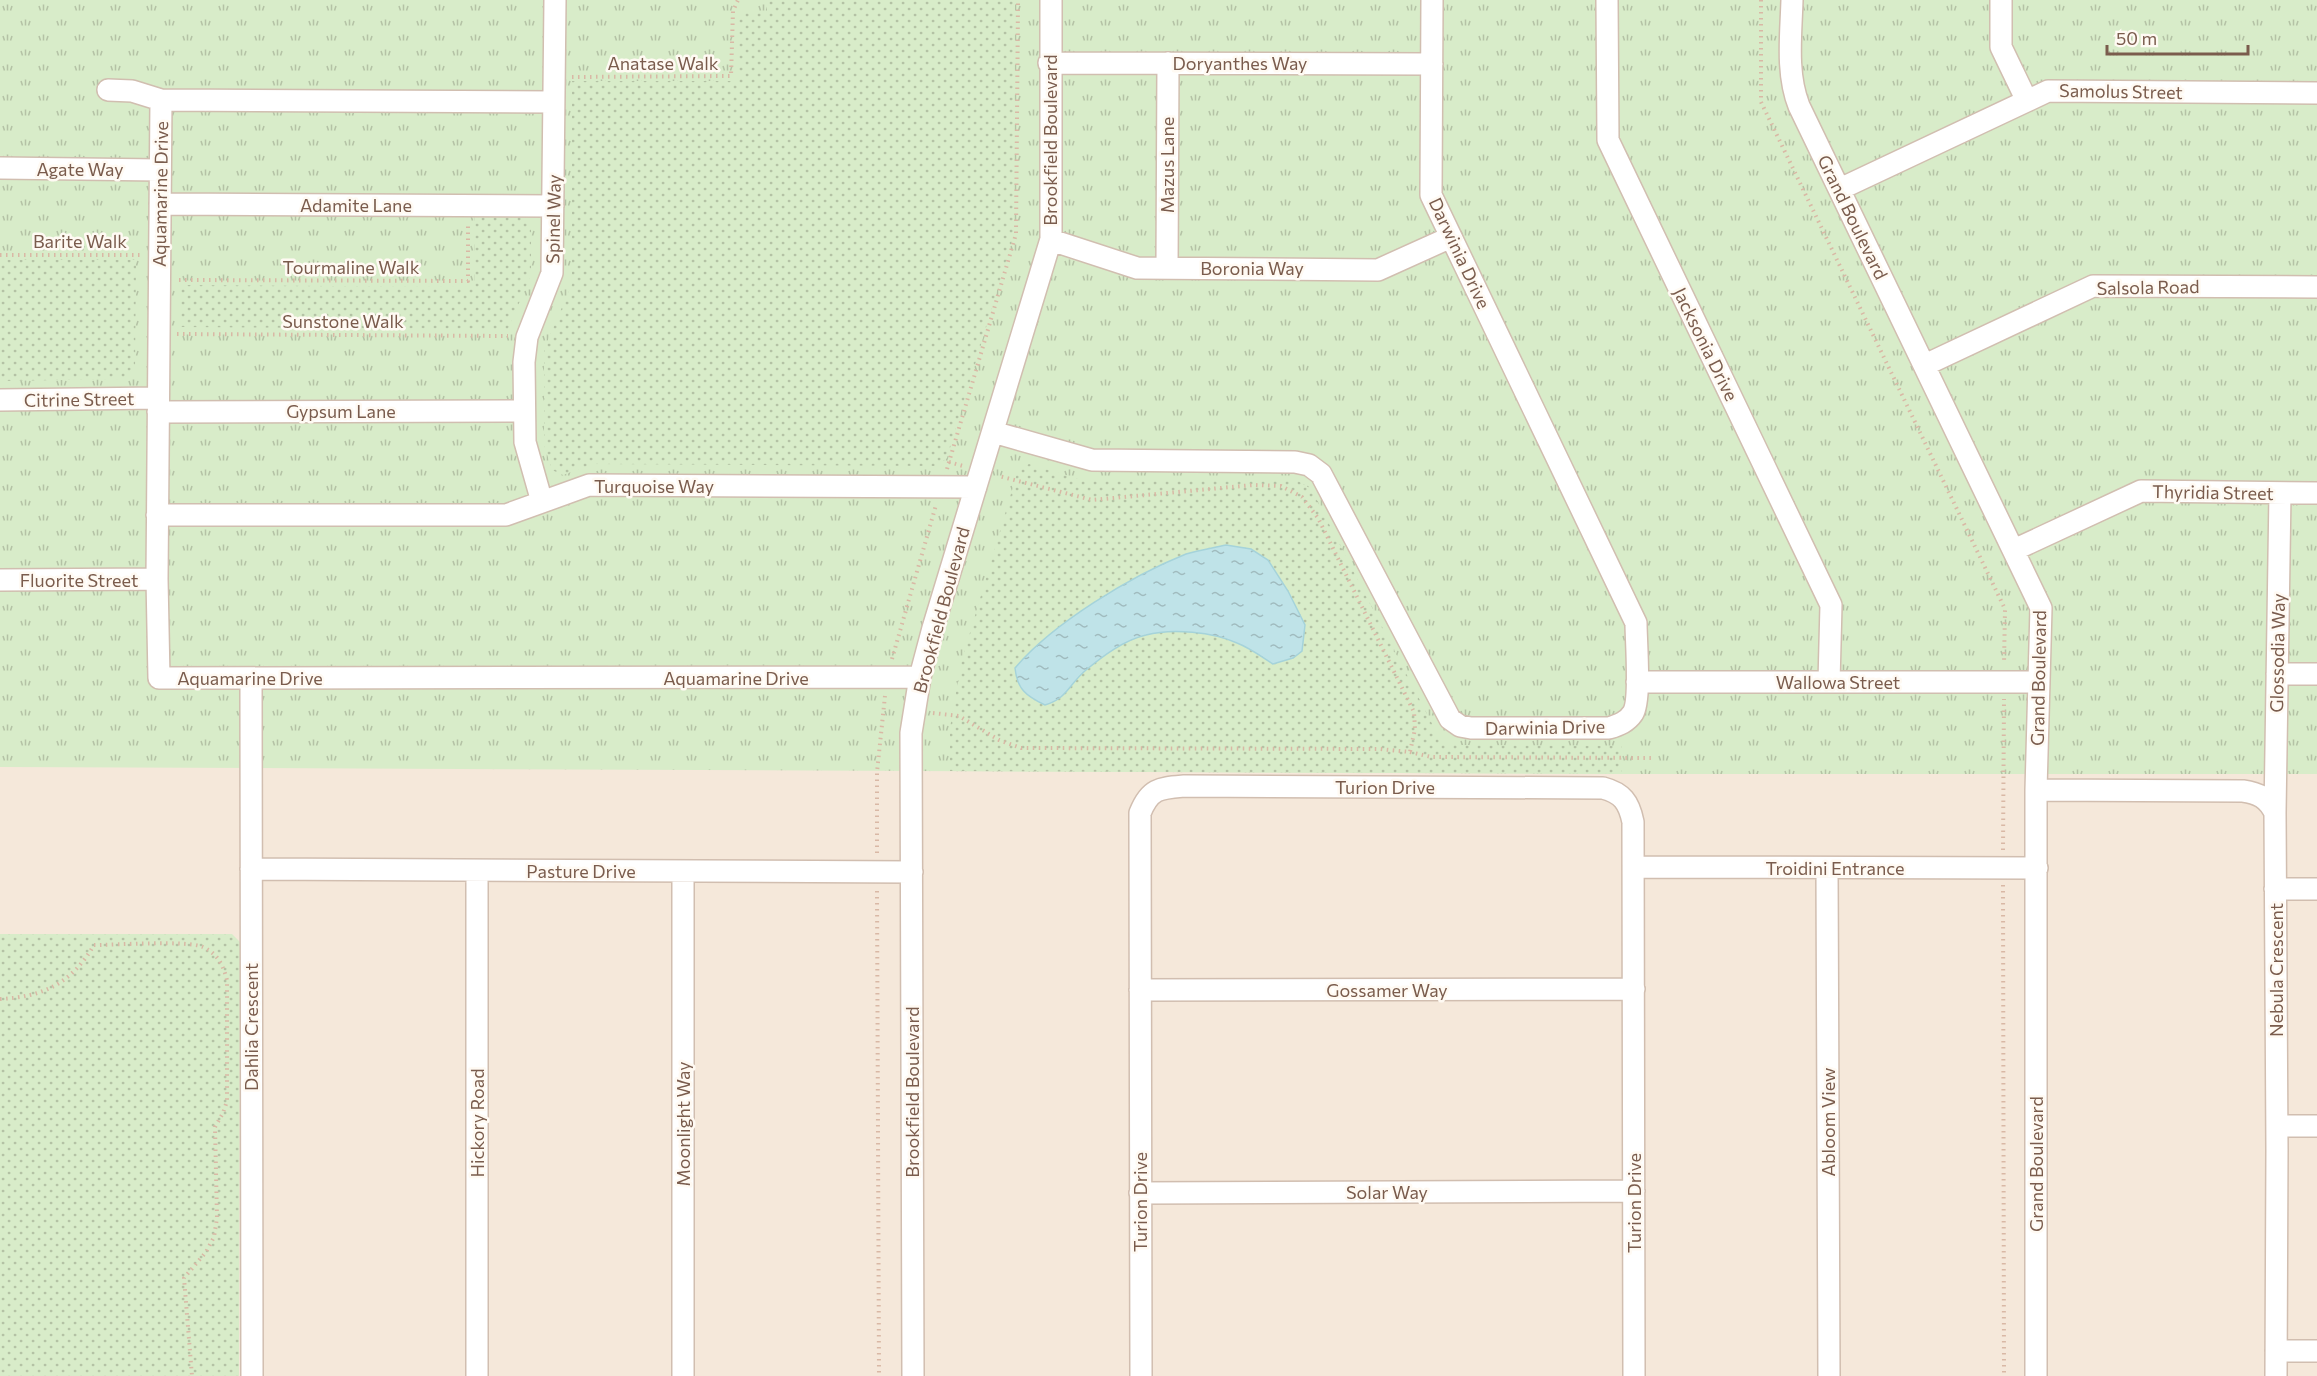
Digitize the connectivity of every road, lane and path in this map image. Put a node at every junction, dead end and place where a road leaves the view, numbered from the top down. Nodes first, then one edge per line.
1 (555, 0) edge
2 (738, 0) edge
3 (1018, 0) edge
4 (1051, 0) edge
5 (1432, 0) edge
6 (1607, 0) edge
7 (1761, 0) edge
8 (1792, 0) edge
9 (2001, 0) edge
10 (1049, 63) junction
11 (1168, 63) junction
12 (1431, 64) junction
13 (554, 76) junction
14 (108, 90) dead end
15 (2317, 93) edge
16 (161, 100) junction
17 (2026, 101) junction
18 (553, 102) junction
19 (0, 168) edge
20 (160, 170) junction
21 (1840, 189) junction
22 (160, 204) junction
23 (468, 205) junction
24 (553, 206) junction
25 (1451, 237) junction
26 (1051, 240) junction
27 (0, 255) edge
28 (159, 255) junction
29 (1167, 268) junction
30 (159, 280) junction
31 (2317, 287) edge
32 (158, 334) junction
33 (527, 337) junction
34 (1925, 365) junction
35 (0, 400) edge
36 (158, 405) junction
37 (524, 411) junction
38 (993, 432) junction
39 (949, 462) junction
40 (978, 479) junction
41 (941, 487) junction
42 (2280, 493) junction
43 (2317, 493) edge
44 (542, 502) junction
45 (157, 515) junction
46 (2014, 550) junction
47 (157, 579) junction
48 (0, 580) edge
49 (2277, 674) junction
50 (2317, 674) edge
51 (920, 677) junction
52 (251, 678) junction
53 (888, 678) junction
54 (1636, 682) junction
55 (1829, 682) junction
56 (2004, 682) junction
57 (2039, 682) junction
58 (884, 706) junction
59 (915, 712) junction
60 (1410, 752) junction
61 (1651, 758) dead end
62 (2036, 790) junction
63 (2275, 813) junction
64 (1634, 867) junction
65 (1827, 868) junction
66 (2003, 868) junction
67 (2037, 868) junction
68 (251, 869) junction
69 (477, 871) junction
70 (683, 872) junction
71 (877, 872) junction
72 (912, 872) junction
73 (2275, 889) junction
74 (2317, 889) edge
75 (1634, 989) junction
76 (1140, 990) junction
77 (0, 999) edge
78 (2277, 1126) junction
79 (2317, 1126) edge
80 (1634, 1191) junction
81 (1140, 1193) junction
82 (2276, 1352) junction
83 (2317, 1352) edge
84 (192, 1376) edge
85 (252, 1376) edge
86 (477, 1376) edge
87 (683, 1376) edge
88 (879, 1376) edge
89 (913, 1376) edge
90 (1141, 1376) edge
91 (1634, 1376) edge
92 (1828, 1376) edge
93 (2004, 1376) edge
94 (2036, 1376) edge
95 (2276, 1376) edge

1 - 13 street, Spinel Way
2 - 13 path, Anatase Walk
3 - 39 path
4 - 10 street, Brookfield Boulevard
5 - 12 street, Darwinia Drive
6 - 55 street, Jacksonia Drive
7 - 56 path
8 - 21 street, Grand Boulevard
9 - 17 street
10 - 11 street, Doryanthes Way
10 - 26 street, Brookfield Boulevard
11 - 12 street, Doryanthes Way
11 - 29 street, Mazus Lane
12 - 25 street, Darwinia Drive
13 - 18 street, Spinel Way
14 - 16 street, Aquamarine Drive
15 - 17 street, Samolus Street
16 - 18 street, Aquamarine Drive
16 - 20 street, Aquamarine Drive
17 - 21 street, Samolus Street
18 - 24 street, Spinel Way
19 - 20 street, Agate Way
20 - 22 street, Aquamarine Drive
21 - 34 street, Grand Boulevard
22 - 23 street, Adamite Lane
22 - 28 street, Aquamarine Drive
23 - 24 street, Adamite Lane
23 - 30 path, Tourmaline Walk
24 - 33 street, Spinel Way
25 - 29 street, Boronia Way
25 - 54 street, Darwinia Drive
26 - 29 street, Boronia Way
26 - 38 street, Brookfield Boulevard
27 - 28 path, Barite Walk
28 - 30 street, Aquamarine Drive
30 - 32 street, Aquamarine Drive
31 - 34 street, Salsola Road
32 - 33 path, Sunstone Walk
32 - 36 street, Aquamarine Drive
33 - 37 street, Spinel Way
34 - 46 street, Grand Boulevard
35 - 36 street, Citrine Street
36 - 37 street, Gypsum Lane
36 - 45 street, Aquamarine Drive
37 - 44 street, Spinel Way
38 - 40 street, Brookfield Boulevard
38 - 54 street, Darwinia Drive
39 - 40 path
39 - 41 path
40 - 41 street, Turquoise Way
40 - 51 street, Brookfield Boulevard
40 - 60 path
41 - 44 street, Turquoise Way
41 - 53 path
42 - 43 street, Thyridia Street
42 - 46 street, Thyridia Street
42 - 49 street, Glossodia Way
44 - 45 street, Turquoise Way
45 - 47 street, Aquamarine Drive
46 - 57 street, Grand Boulevard
47 - 48 street, Fluorite Street
47 - 52 street, Aquamarine Drive
49 - 50 street
49 - 63 street, Glossodia Way
51 - 53 street, Aquamarine Drive
51 - 59 street, Brookfield Boulevard
52 - 53 street, Aquamarine Drive
52 - 68 street, Dahlia Crescent
53 - 58 path
54 - 55 street, Wallowa Street
55 - 56 street, Wallowa Street
56 - 57 street, Wallowa Street
56 - 66 path
57 - 62 street, Grand Boulevard
58 - 59 path
58 - 71 path
59 - 60 path
59 - 72 street, Brookfield Boulevard
60 - 61 path
62 - 63 street
62 - 67 street, Grand Boulevard
63 - 73 street, Nebula Crescent
64 - 65 street, Troidini Entrance
64 - 75 street, Turion Drive
64 - 76 street, Turion Drive
65 - 66 street, Troidini Entrance
65 - 92 street, Abloom View
66 - 67 street, Troidini Entrance
66 - 93 path
67 - 94 street, Grand Boulevard
68 - 69 street, Pasture Drive
68 - 85 street, Dahlia Crescent
69 - 70 street, Pasture Drive
69 - 86 street, Hickory Road
70 - 71 street, Pasture Drive
70 - 87 street, Moonlight Way
71 - 72 street, Pasture Drive
71 - 88 path
72 - 89 street, Brookfield Boulevard
73 - 74 street
73 - 78 street, Nebula Crescent
75 - 76 street, Gossamer Way
75 - 80 street, Turion Drive
76 - 81 street, Turion Drive
77 - 84 path
78 - 79 street
78 - 82 street, Nebula Crescent
80 - 81 street, Solar Way
80 - 91 street, Turion Drive
81 - 90 street, Turion Drive
82 - 83 street
82 - 95 street, Nebula Crescent

